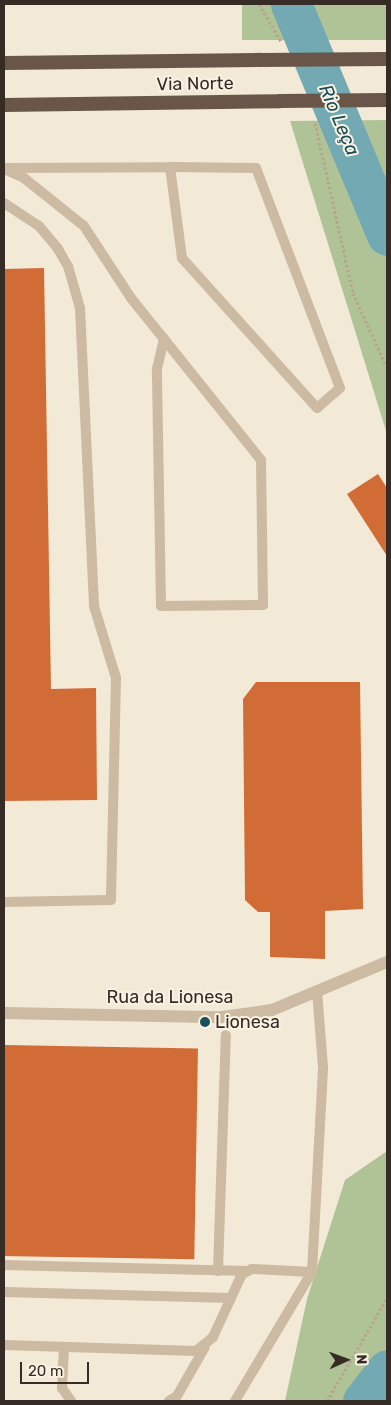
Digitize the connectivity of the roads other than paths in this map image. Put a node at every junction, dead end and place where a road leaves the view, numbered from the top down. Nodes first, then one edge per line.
1 (387, 58) edge
2 (4, 63) edge
3 (387, 100) edge
4 (4, 105) edge
5 (4, 168) edge
6 (170, 168) junction
7 (4, 203) edge
8 (164, 339) junction
9 (4, 902) edge
10 (387, 962) edge
11 (317, 990) junction
12 (4, 1013) edge
13 (226, 1035) dead end
14 (4, 1265) edge
15 (218, 1271) junction
16 (247, 1271) junction
17 (312, 1272) junction
18 (4, 1292) edge
19 (231, 1298) junction
20 (4, 1345) edge
21 (64, 1347) junction
22 (205, 1347) junction
23 (71, 1401) edge
24 (169, 1401) edge
25 (235, 1401) edge

1 - 2 highway, Via Norte, bridge
3 - 4 highway, Via Norte, bridge
5 - 6 lane
5 - 8 lane
6 - 6 lane
7 - 9 lane
8 - 8 lane
10 - 11 street, Rua da Lionesa
11 - 12 street, Rua da Lionesa
11 - 17 lane
13 - 15 lane
14 - 15 lane
15 - 16 lane
16 - 17 lane
16 - 19 lane
17 - 25 lane
18 - 19 lane
19 - 22 lane
20 - 21 lane
21 - 22 lane
21 - 23 lane
22 - 24 lane

